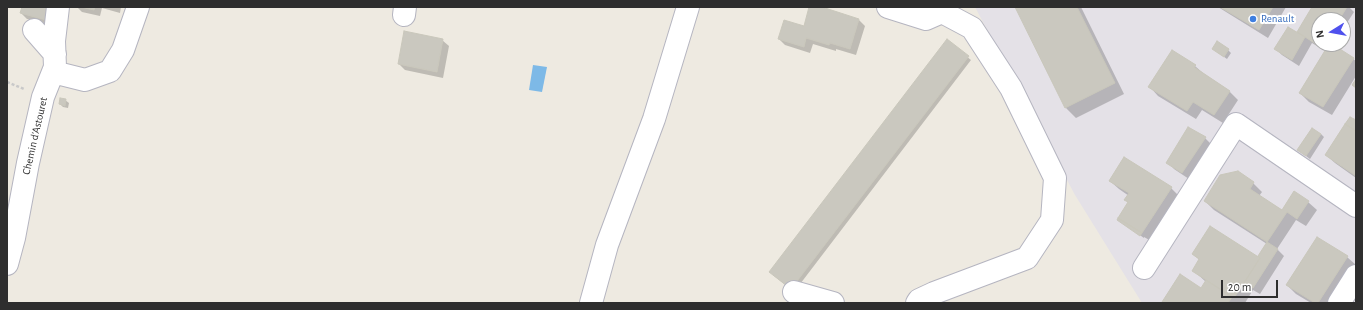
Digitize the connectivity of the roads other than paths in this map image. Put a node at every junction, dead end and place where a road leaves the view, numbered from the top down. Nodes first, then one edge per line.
1 (58, 7) edge
2 (138, 7) edge
3 (688, 7) edge
4 (888, 7) edge
5 (944, 9) edge
6 (34, 30) dead end
7 (54, 63) junction
8 (1356, 206) edge
9 (7, 264) edge
10 (1144, 268) dead end
11 (1356, 276) edge
12 (794, 292) dead end
13 (591, 303) edge
14 (833, 303) edge
15 (917, 303) edge
16 (1339, 303) edge

1 - 7 street, Chemin d'Astouret
2 - 7 street
3 - 13 street
4 - 5 street
5 - 15 street
6 - 7 street
7 - 9 street, Chemin d'Astouret
8 - 10 street
11 - 16 street
12 - 14 street

